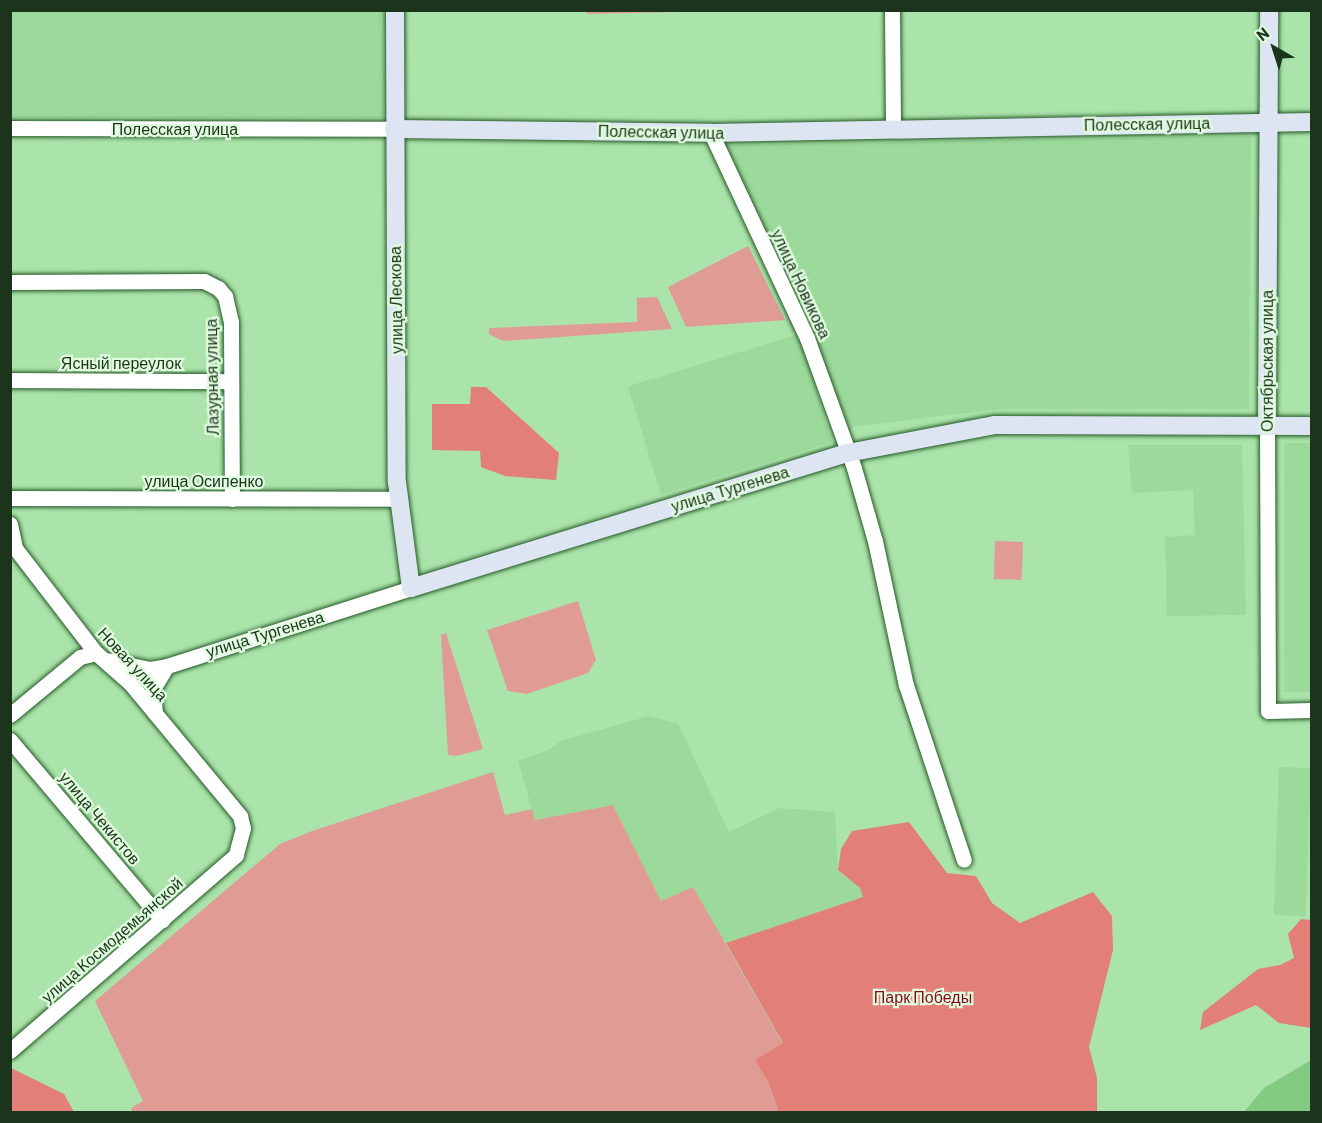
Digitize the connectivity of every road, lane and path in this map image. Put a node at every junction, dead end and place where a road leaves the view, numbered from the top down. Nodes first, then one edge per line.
1 (394, 10) edge
2 (892, 10) edge
3 (1269, 10) edge
4 (1269, 121) junction
5 (1311, 122) edge
6 (10, 128) edge
7 (394, 129) junction
8 (893, 129) junction
9 (711, 133) junction
10 (10, 282) edge
11 (10, 380) edge
12 (231, 381) junction
13 (1267, 426) junction
14 (1311, 426) edge
15 (848, 453) junction
16 (10, 498) edge
17 (232, 498) junction
18 (398, 499) junction
19 (10, 524) edge
20 (411, 588) junction
21 (101, 656) junction
22 (166, 666) junction
23 (1311, 710) edge
24 (155, 714) junction
25 (10, 715) edge
26 (10, 740) edge
27 (236, 855) joint
28 (964, 860) dead end
29 (162, 920) junction
30 (10, 1051) edge

1 - 7 main road, улица Лескова
2 - 8 street
3 - 4 main road, Октябрьская улица
4 - 5 main road, Полесская улица
4 - 8 main road, Полесская улица
4 - 13 main road, Октябрьская улица
6 - 7 street, Полесская улица
7 - 9 main road, Полесская улица
7 - 18 main road, улица Лескова
8 - 9 main road, Полесская улица
9 - 15 street, улица Новикова
10 - 12 street, Лазурная улица
11 - 12 street, Ясный переулок
12 - 17 street, Лазурная улица
13 - 14 main road, улица Тургенева
13 - 15 main road, улица Тургенева
13 - 23 street, Октябрьская улица
15 - 20 main road, улица Тургенева
15 - 28 street, улица Новикова
16 - 17 street, улица Осипенко
17 - 18 street, улица Осипенко
18 - 20 main road, улица Лескова
19 - 21 street, Новая улица
20 - 22 street, улица Тургенева
21 - 22 street, улица Тургенева
21 - 24 street, Новая улица
21 - 25 street
22 - 24 street
24 - 27 street, Новая улица
26 - 29 street, улица Чекистов
27 - 29 street, улица Космодемьянской
29 - 30 street, улица Космодемьянской

